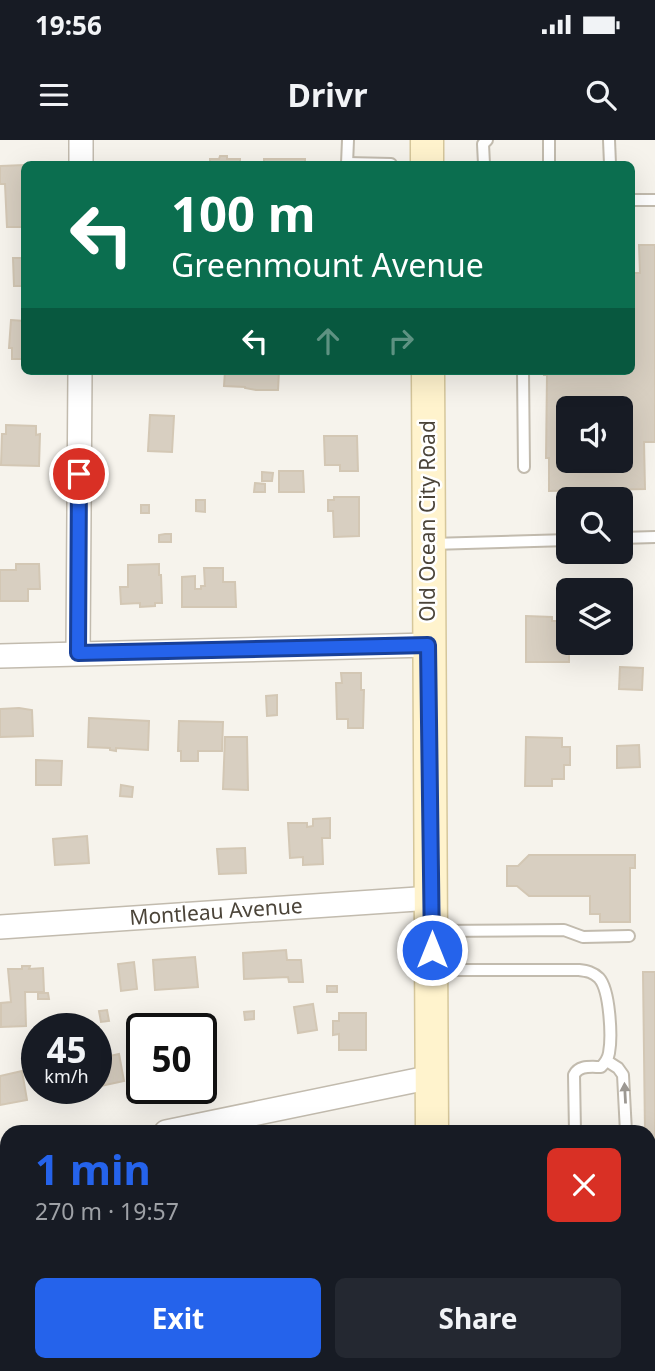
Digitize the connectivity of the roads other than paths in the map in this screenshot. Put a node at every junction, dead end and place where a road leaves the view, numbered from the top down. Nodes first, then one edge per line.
1 (81, 140) edge
2 (348, 140) edge
3 (427, 140) edge
4 (487, 140) edge
5 (549, 140) edge
6 (609, 140) edge
7 (81, 161) edge
8 (347, 161) edge
9 (427, 161) edge
10 (484, 161) edge
11 (549, 161) edge
12 (610, 161) edge
13 (635, 200) edge
14 (655, 200) edge
15 (80, 375) edge
16 (428, 375) edge
17 (523, 375) edge
18 (524, 467) dead end
19 (655, 537) edge
20 (633, 538) edge
21 (556, 540) edge
22 (428, 544) junction
23 (428, 645) junction
24 (78, 653) junction
25 (0, 656) edge
26 (432, 898) junction
27 (0, 926) edge
28 (432, 931) junction
29 (629, 936) dead end
30 (432, 970) junction
31 (607, 1061) junction
32 (432, 1077) junction
33 (200, 1125) edge
34 (432, 1125) edge
35 (575, 1125) edge
36 (626, 1125) edge

1 - 7 street
2 - 8 lane
3 - 9 main road
4 - 10 lane
5 - 11 lane
6 - 12 lane
13 - 14 lane
15 - 24 street
16 - 22 main road, Old Ocean City Road
17 - 18 lane
19 - 20 lane
21 - 22 lane
22 - 23 main road, Old Ocean City Road
23 - 24 street
23 - 26 main road, Old Ocean City Road
24 - 25 street
26 - 27 street, Montleau Avenue
26 - 28 main road, Old Ocean City Road
28 - 29 lane
28 - 30 main road, Old Ocean City Road
30 - 31 lane
30 - 32 main road, Old Ocean City Road
31 - 35 lane
36 -> 31 lane
32 - 33 street
32 - 34 main road, Old Ocean City Road

